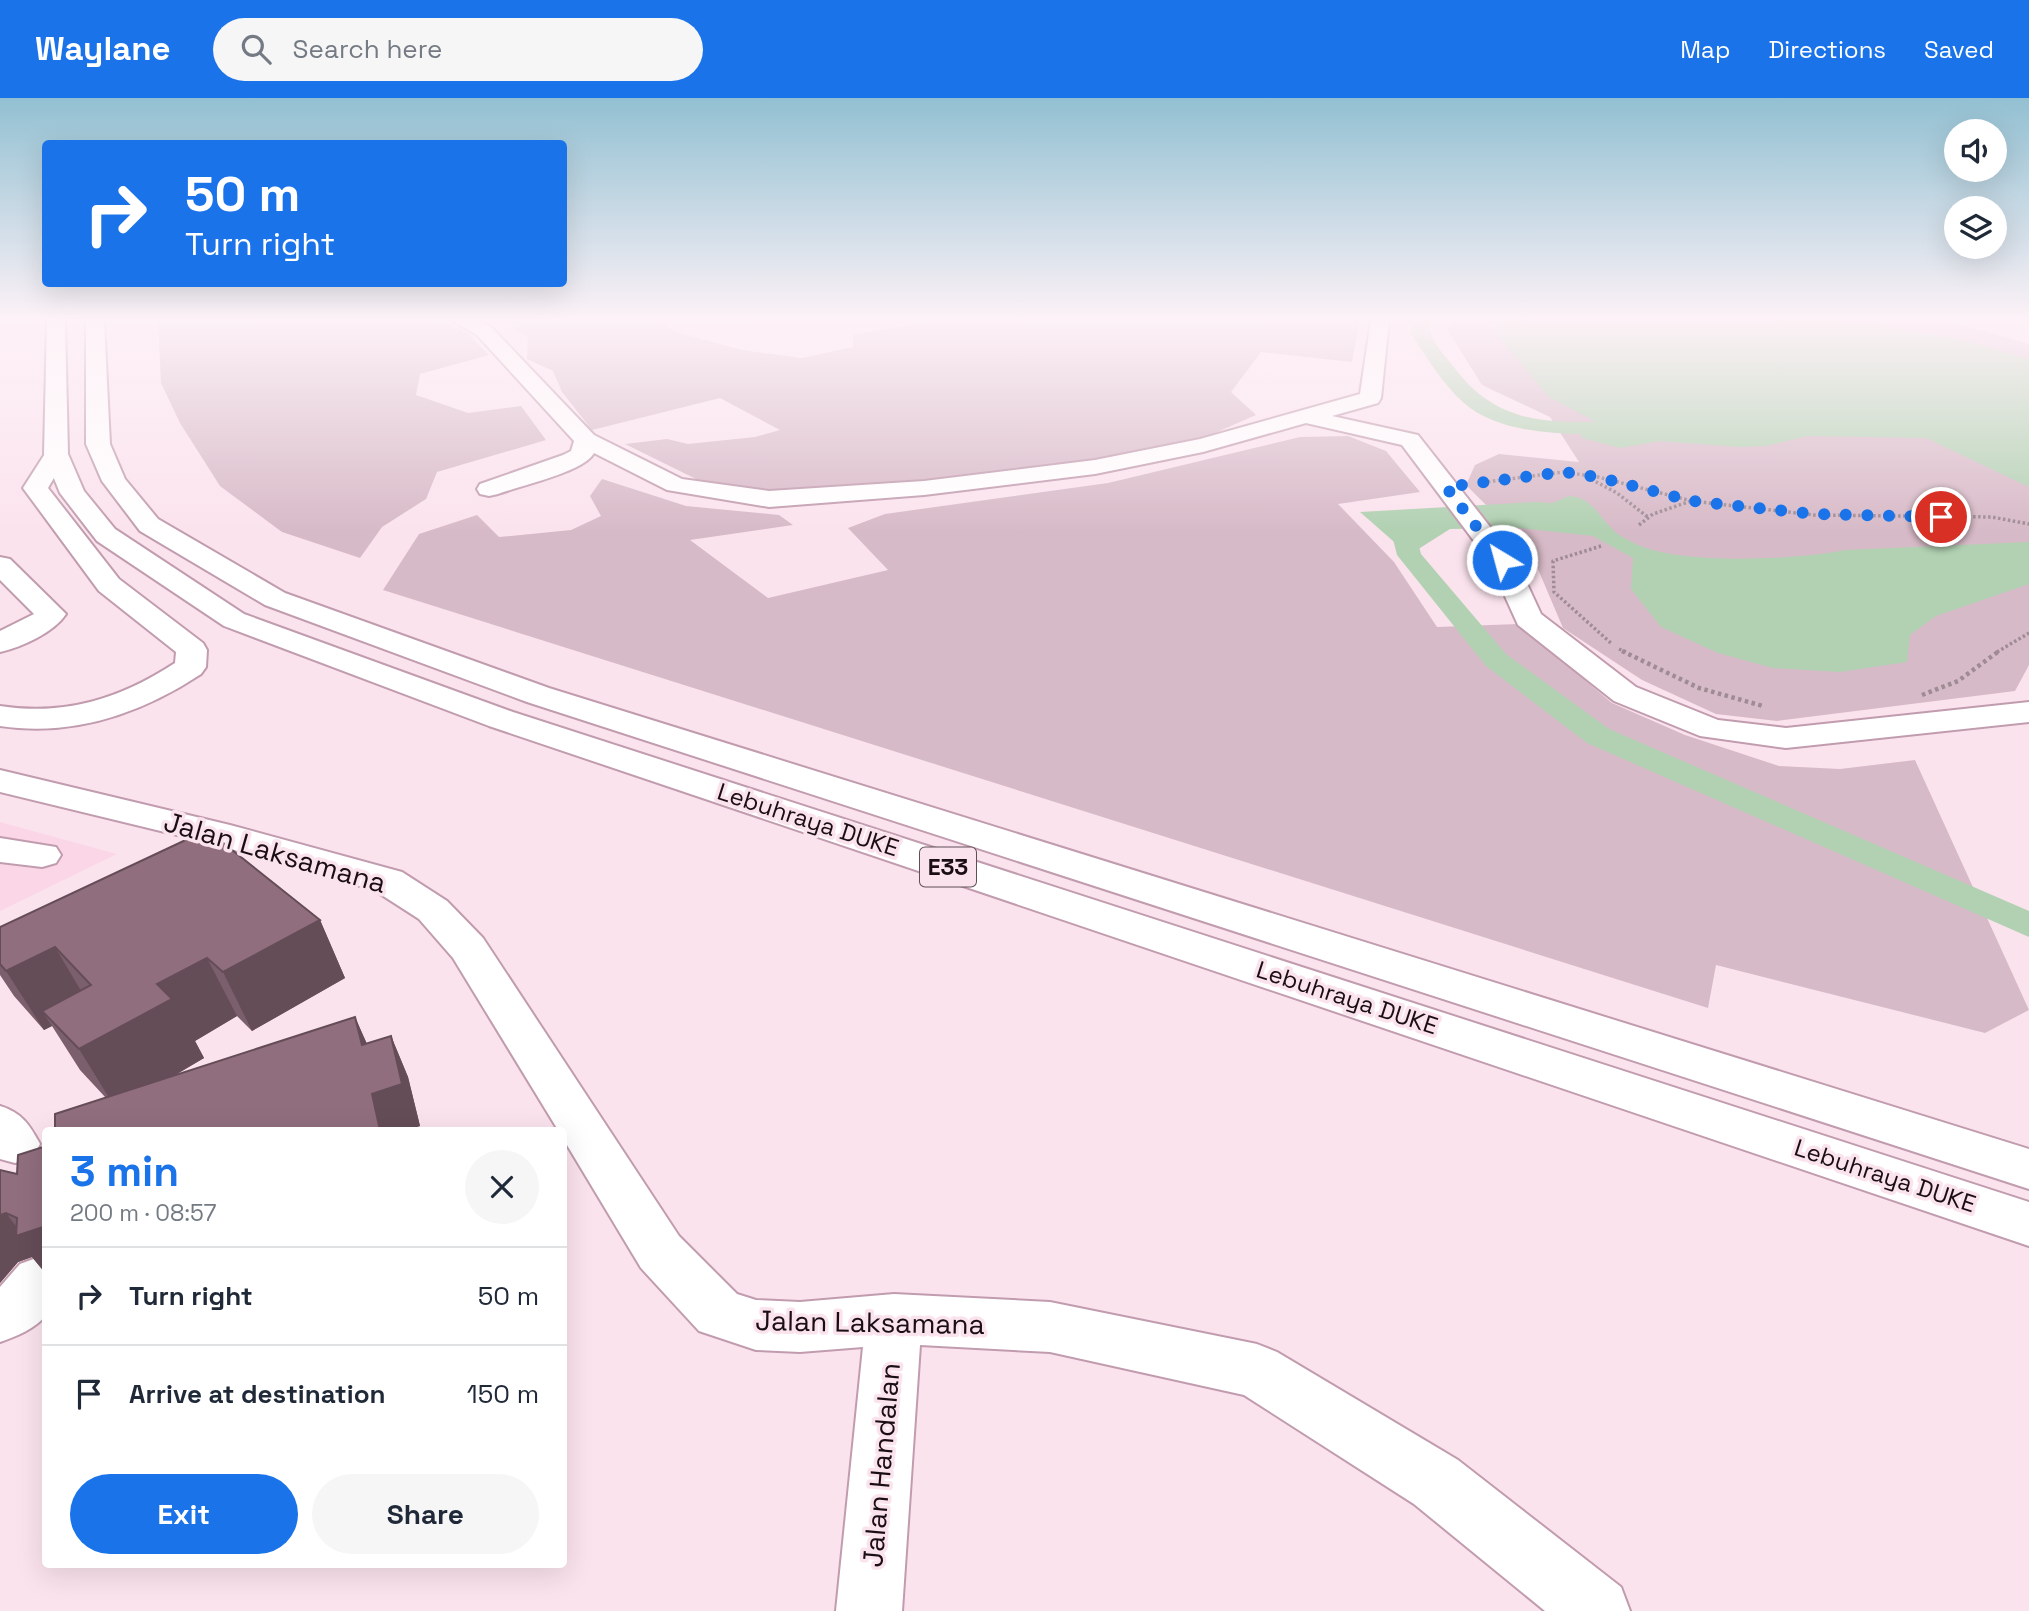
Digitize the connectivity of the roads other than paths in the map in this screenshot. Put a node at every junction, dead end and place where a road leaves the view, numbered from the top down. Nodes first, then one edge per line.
1 (56, 391) edge
2 (97, 391) edge
3 (540, 391) edge
4 (1371, 391) edge
5 (1305, 416) junction
6 (586, 440) junction
7 (56, 454) junction
8 (489, 489) dead end
9 (0, 565) edge
10 (0, 643) edge
11 (2029, 712) edge
12 (0, 716) edge
13 (0, 781) edge
14 (217, 833) junction
15 (0, 850) edge
16 (42, 855) dead end
17 (168, 858) edge
18 (2029, 1168) edge
19 (2029, 1224) edge
20 (39, 1281) dead end
21 (0, 1317) edge
22 (894, 1319) junction
23 (869, 1611) edge
24 (1597, 1611) edge

1 - 7 main road, Lebuhraya DUKE / E33
2 - 18 main road, Lebuhraya DUKE / E33
3 - 6 main road
4 - 5 main road
5 - 6 main road
5 - 11 main road
6 - 8 main road
7 - 12 main road
7 - 19 main road, Lebuhraya DUKE / E33
9 - 10 main road
13 - 14 main road, Jalan Laksamana
14 - 17 main road
14 - 22 main road, Jalan Laksamana
15 - 16 main road
20 - 21 main road
22 - 23 main road, Jalan Handalan
22 - 24 main road, Jalan Laksamana

